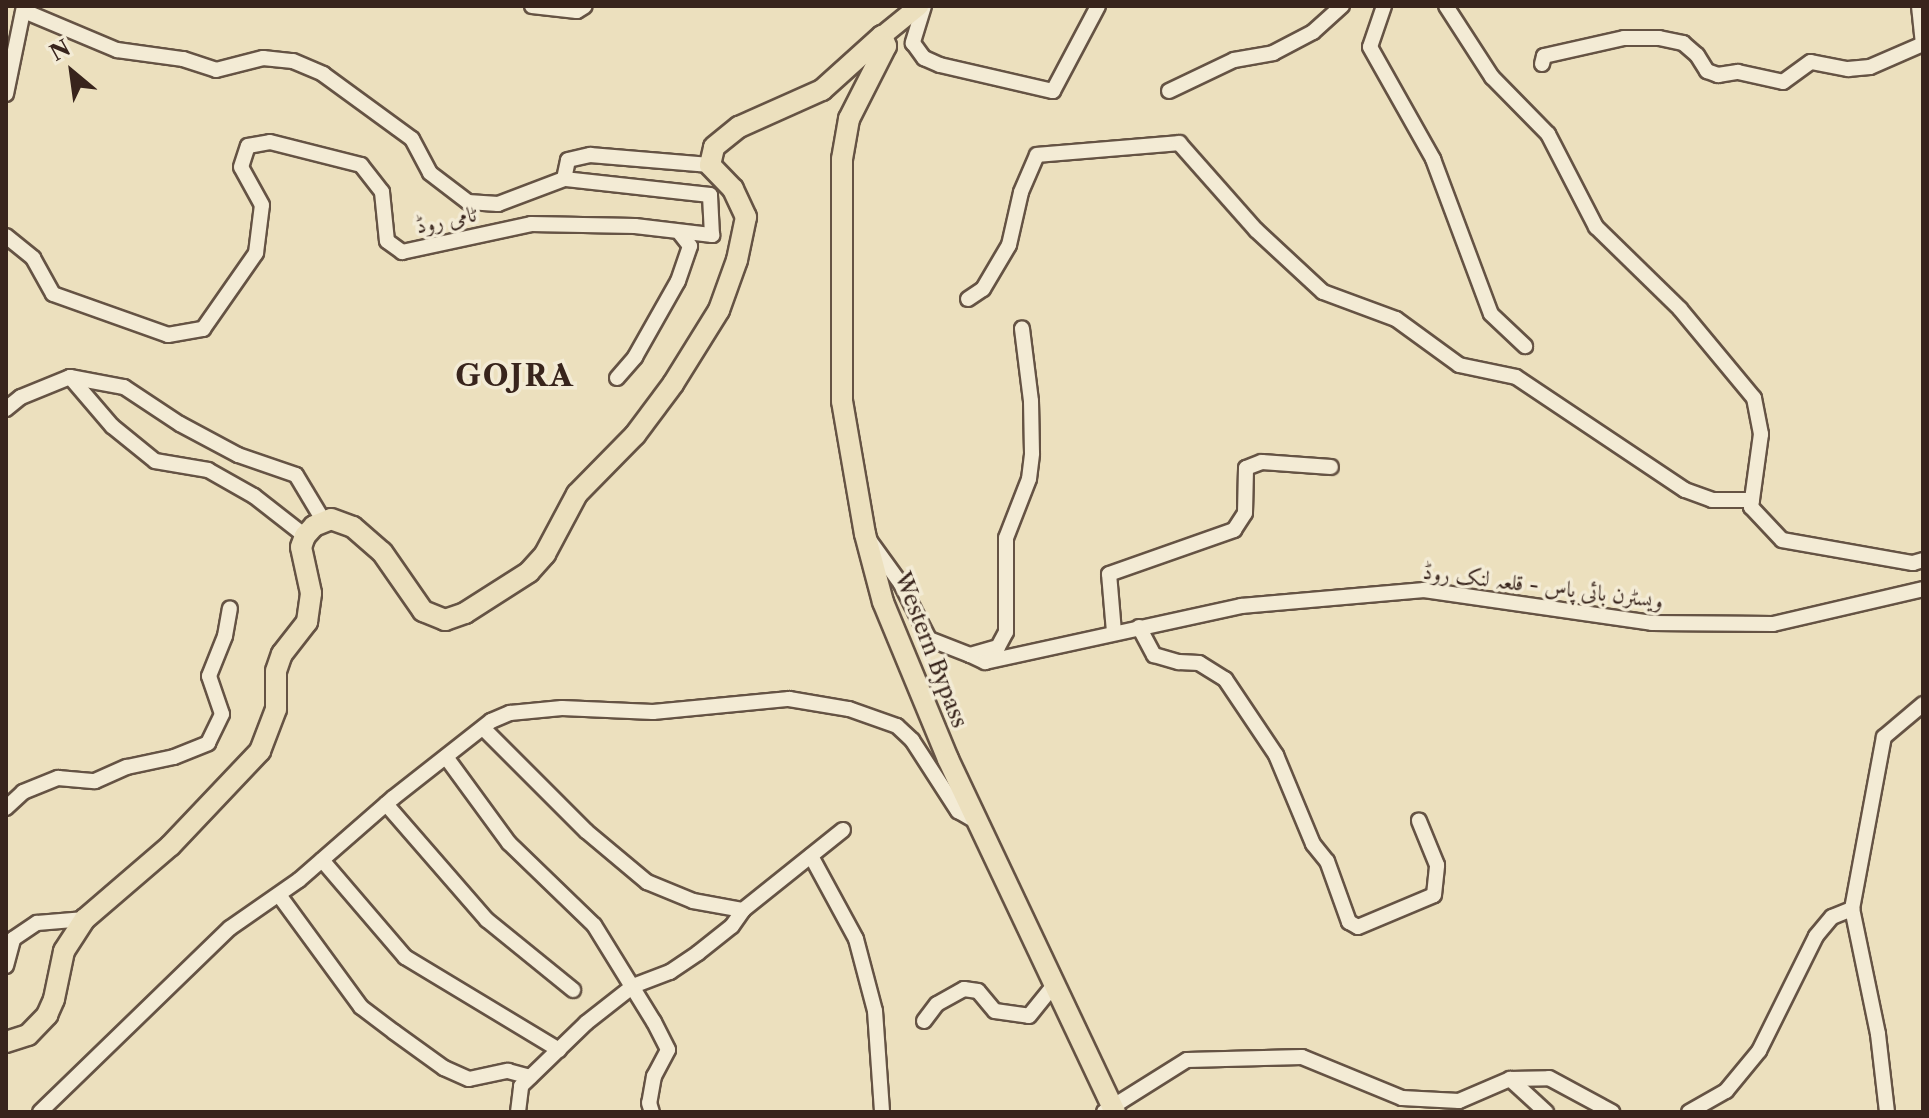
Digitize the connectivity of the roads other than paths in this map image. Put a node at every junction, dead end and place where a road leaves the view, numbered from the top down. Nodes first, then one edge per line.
1 (532, 6) edge
2 (585, 6) edge
3 (922, 6) edge
4 (1098, 6) edge
5 (1342, 6) edge
6 (1384, 6) edge
7 (1446, 6) edge
8 (1919, 6) edge
9 (24, 8) edge
10 (882, 36) junction
11 (1923, 44) edge
12 (1542, 64) dead end
13 (1169, 91) dead end
14 (6, 94) edge
15 (710, 165) junction
16 (564, 179) junction
17 (680, 233) junction
18 (6, 236) edge
19 (968, 299) dead end
20 (1022, 329) dead end
21 (1525, 346) dead end
22 (70, 377) junction
23 (617, 378) dead end
24 (6, 409) edge
25 (1331, 467) dead end
26 (1752, 500) junction
27 (323, 520) junction
28 (865, 534) junction
29 (305, 536) junction
30 (1923, 560) edge
31 (1923, 589) edge
32 (230, 608) dead end
33 (1139, 627) junction
34 (1114, 632) junction
35 (970, 655) junction
36 (1923, 704) edge
37 (483, 728) junction
38 (446, 757) junction
39 (386, 804) junction
40 (6, 808) edge
41 (1419, 821) dead end
42 (980, 824) junction
43 (843, 830) dead end
44 (811, 856) junction
45 (322, 860) junction
46 (279, 895) junction
47 (1852, 909) junction
48 (743, 910) junction
49 (85, 919) junction
50 (6, 966) edge
51 (633, 986) junction
52 (1053, 986) junction
53 (573, 990) dead end
54 (924, 1021) dead end
55 (6, 1042) edge
56 (559, 1050) junction
57 (530, 1077) junction
58 (1510, 1079) junction
59 (1422, 1099) junction
60 (1110, 1110) edge
61 (40, 1112) edge
62 (518, 1112) edge
63 (652, 1112) edge
64 (882, 1112) edge
65 (1435, 1112) edge
66 (1546, 1112) edge
67 (1612, 1112) edge
68 (1689, 1112) edge
69 (1887, 1112) edge

1 - 2 street
3 - 4 street
3 - 10 main road
5 - 13 street
6 - 21 street
7 - 26 street
8 - 11 street
9 - 14 street
9 - 16 street
10 - 15 highway
10 - 28 highway, Western Bypass
11 - 12 street
15 - 16 street
15 - 27 highway
16 - 17 street, ٹامی روڈ
17 - 18 street, ٹامی روڈ
17 - 23 street
19 - 26 street
20 - 35 street
22 - 24 street
22 - 27 street
22 - 29 street
25 - 34 street
26 - 30 street
27 - 29 highway
28 - 35 street, ویسٹرن بائی پاس - قلعہ لنک روڈ
28 - 42 highway, Western Bypass
29 - 49 highway
31 - 33 street, ویسٹرن بائی پاس - قلعہ لنک روڈ
32 - 40 street
33 - 34 street, ویسٹرن بائی پاس - قلعہ لنک روڈ
33 - 41 street
34 - 35 street, ویسٹرن بائی پاس - قلعہ لنک روڈ
36 - 47 street
37 - 38 street
37 - 42 street
37 - 48 street
38 - 39 street
38 - 51 street
39 - 45 street
39 - 53 street
42 - 52 highway, Western Bypass
43 - 44 street
44 - 48 street
44 - 64 street
45 - 46 street
45 - 56 street
46 - 57 street
46 - 61 street
47 - 68 street
47 - 69 street
48 - 51 street
49 - 50 street
49 - 55 highway
51 - 56 street
51 - 63 street
52 - 54 street
52 - 60 highway, Western Bypass
56 - 57 street
57 - 62 street
58 - 59 street
58 - 66 street
58 - 67 street
59 - 60 street
59 - 65 street

